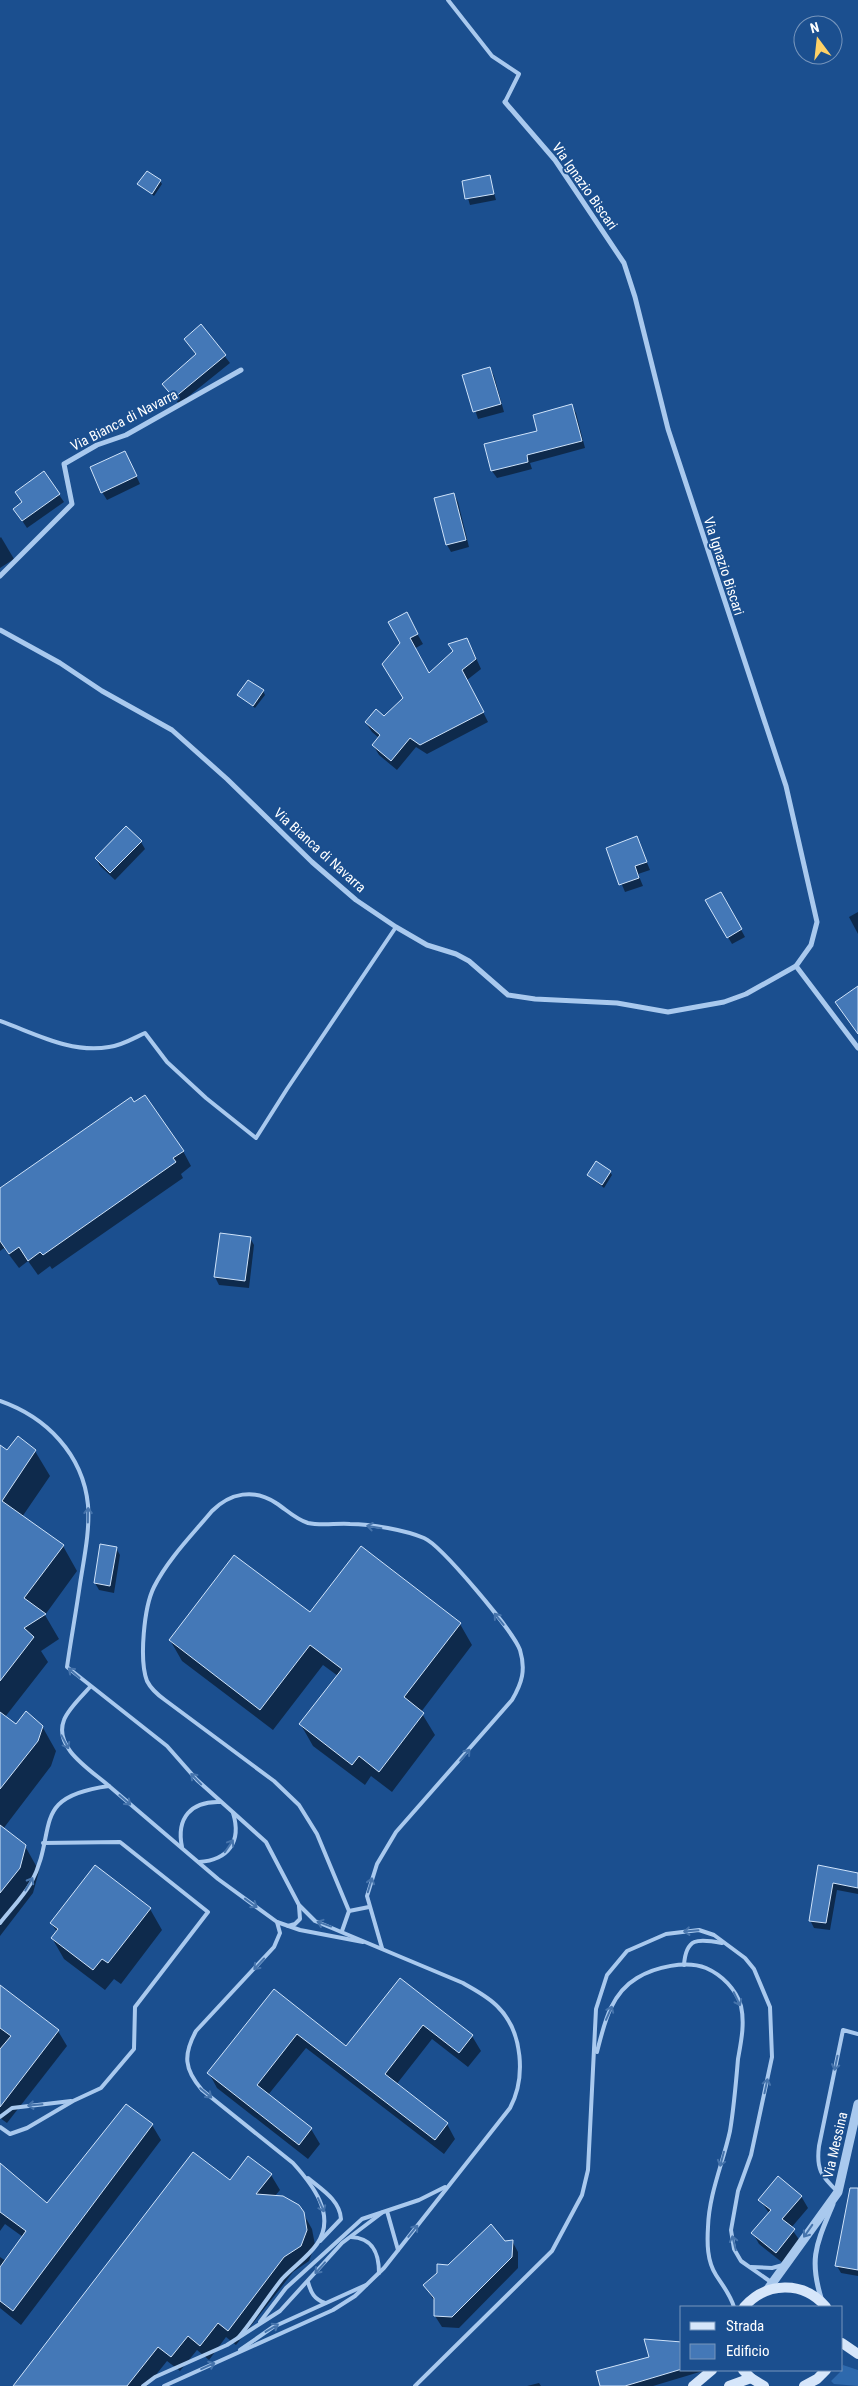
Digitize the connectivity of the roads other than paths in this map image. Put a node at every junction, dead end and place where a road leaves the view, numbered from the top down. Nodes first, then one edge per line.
1 (448, 0) edge
2 (505, 102) joint
3 (241, 370) dead end
4 (0, 576) edge
5 (0, 630) edge
6 (396, 927) junction
7 (796, 966) junction
8 (0, 1021) edge
9 (858, 1048) edge
10 (0, 1401) edge
11 (90, 1686) junction
12 (109, 1786) junction
13 (220, 1802) junction
14 (232, 1812) junction
15 (43, 1843) junction
16 (182, 1847) junction
17 (199, 1862) junction
18 (299, 1905) junction
19 (368, 1907) junction
20 (350, 1911) junction
21 (277, 1922) junction
22 (0, 1923) edge
23 (288, 1926) junction
24 (342, 1931) junction
25 (369, 1943) junction
26 (724, 1943) junction
27 (382, 1948) junction
28 (684, 1965) junction
29 (858, 2034) edge
30 (595, 2059) junction
31 (73, 2101) junction
32 (858, 2104) edge
33 (0, 2117) edge
34 (0, 2127) edge
35 (304, 2175) junction
36 (447, 2186) junction
37 (838, 2192) junction
38 (385, 2211) junction
39 (350, 2237) junction
40 (317, 2243) junction
41 (398, 2250) junction
42 (786, 2264) junction
43 (748, 2267) junction
44 (379, 2273) junction
45 (308, 2282) junction
46 (371, 2283) junction
47 (774, 2286) junction
48 (325, 2303) junction
49 (824, 2305) edge
50 (734, 2306) edge
51 (745, 2306) edge
52 (258, 2324) junction
53 (238, 2338) junction
54 (843, 2344) edge
55 (858, 2354) edge
56 (232, 2356) junction
57 (711, 2371) edge
58 (744, 2371) edge
59 (825, 2371) edge
60 (751, 2378) junction
61 (143, 2386) edge
62 (164, 2386) edge
63 (415, 2386) edge
64 (693, 2386) edge
65 (729, 2386) edge
66 (764, 2386) edge
67 (804, 2386) edge

1 - 2 lane
2 - 7 street, Via Ignazio Biscari
3 - 4 street, Via Bianca di Navarra
5 - 6 street, Via Bianca di Navarra
6 - 7 street, Via Bianca di Navarra
6 - 8 lane
7 - 9 street
11 -> 10 lane
11 -> 12 lane
13 -> 11 lane
12 - 15 lane
12 -> 16 lane
13 - 14 lane
13 - 16 lane
17 -> 14 lane
14 - 18 lane
22 -> 15 lane
15 - 31 lane
16 - 17 lane
17 -> 21 lane
18 - 23 lane
24 -> 18 lane
19 - 20 lane
19 -> 20 lane
19 - 27 lane
20 - 24 lane
21 - 23 lane
21 -> 35 lane
23 - 25 lane
24 - 25 lane
25 - 27 lane
26 - 28 lane
26 -> 30 lane
43 -> 26 lane
27 - 36 lane
30 -> 28 lane
28 -> 50 lane
29 -> 37 lane
30 - 63 lane
31 -> 33 lane
31 - 34 lane
32 - 37 street, Via Messina
35 -> 40 lane
35 - 40 lane
36 - 38 lane
41 -> 36 lane
37 -> 42 street
37 - 49 street
38 - 39 lane
38 - 41 lane
38 - 52 lane
39 - 44 lane
39 -> 45 lane
40 - 53 lane
41 - 44 lane
42 - 43 lane
42 - 47 street
43 - 47 lane
44 - 46 lane
45 - 48 lane
45 - 52 lane
46 - 48 lane
46 - 56 lane
47 - 49 main road
47 - 51 main road
56 -> 48 lane
52 - 53 lane
53 - 61 lane
54 - 55 main road
62 -> 56 lane
57 - 64 main road
58 - 60 main road
59 - 67 main road
60 - 65 main road
60 - 66 main road

